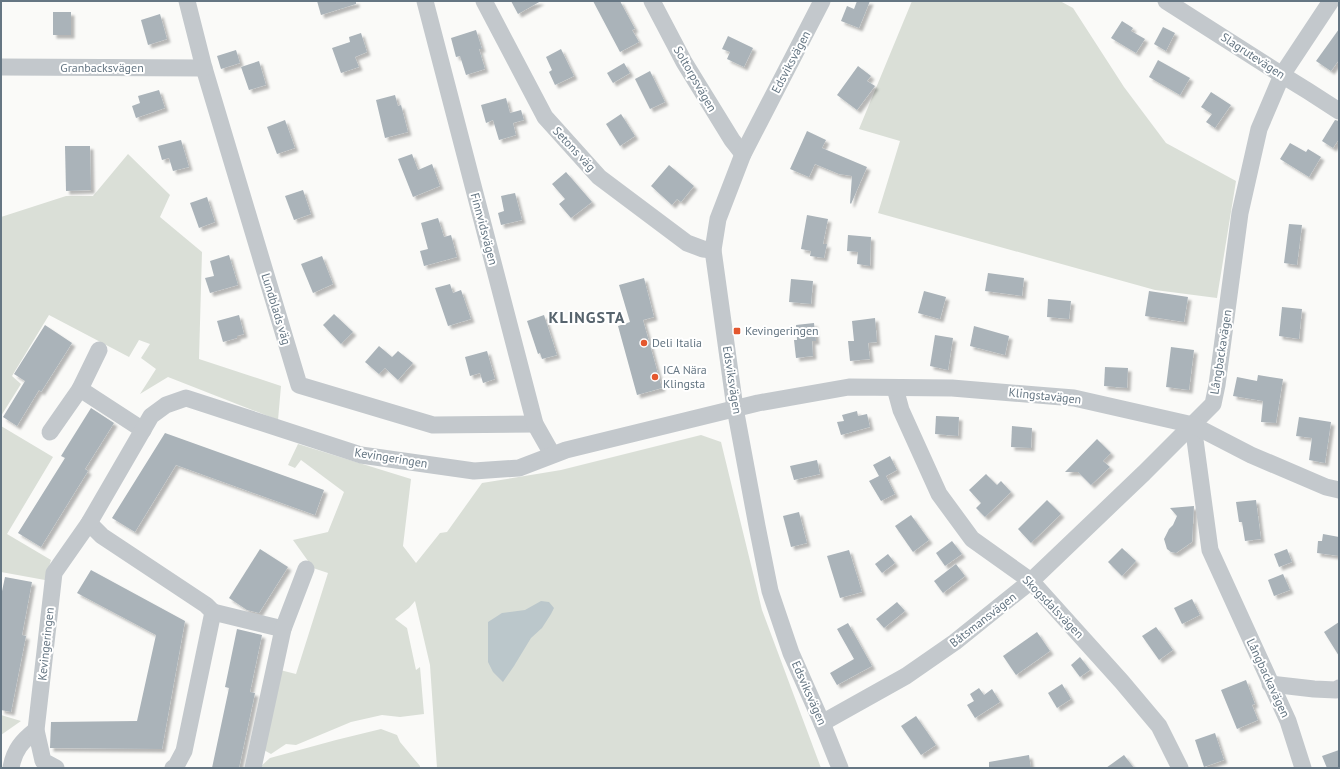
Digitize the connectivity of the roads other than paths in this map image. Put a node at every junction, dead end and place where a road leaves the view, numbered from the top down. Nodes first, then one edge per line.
1 (187, 1) edge
2 (425, 1) edge
3 (484, 1) edge
4 (652, 1) edge
5 (822, 1) edge
6 (1166, 1) edge
7 (1331, 1) edge
8 (1, 67) edge
9 (204, 68) junction
10 (1282, 75) junction
11 (1339, 111) edge
12 (743, 154) junction
13 (712, 250) junction
14 (99, 350) dead end
15 (895, 388) junction
16 (80, 389) junction
17 (735, 408) junction
18 (535, 424) junction
19 (1193, 425) junction
20 (143, 430) junction
21 (50, 432) dead end
22 (552, 454) junction
23 (1339, 490) edge
24 (89, 523) junction
25 (306, 569) dead end
26 (1031, 581) junction
27 (213, 612) junction
28 (283, 629) junction
29 (1270, 684) junction
30 (1339, 688) edge
31 (822, 723) junction
32 (36, 730) junction
33 (11, 768) edge
34 (56, 768) edge
35 (173, 768) edge
36 (253, 768) edge
37 (840, 768) edge
38 (1180, 768) edge
39 (1303, 768) edge

1 - 9 street, Lundblads väg
2 - 18 street, Finnvidsvägen
3 - 13 street, Setons väg
4 - 12 street, Soltorpsvägen
5 - 12 street, Edsviksvägen
6 - 10 street, Slagrutevägen
7 - 10 street, Långbackavägen
8 - 9 street, Granbacksvägen
9 - 18 street, Lundblads väg
10 - 11 street, Slagrutevägen
10 - 19 street, Långbackavägen
12 - 13 street, Edsviksvägen
13 - 17 street, Edsviksvägen
14 - 16 street
15 - 17 street, Klingstavägen
15 - 19 street, Klingstavägen
15 - 26 street, Skogsdalsvägen
16 - 20 street
16 - 21 street
17 - 22 street, Kevingeringen
17 - 31 street, Edsviksvägen
18 - 22 street, Finnvidsvägen
19 - 23 street, Klingstavägen
19 - 26 street, Båtsmansvägen
19 - 29 street, Långbackavägen
20 - 22 street, Kevingeringen
20 - 24 street, Kevingeringen
24 - 27 street
24 - 32 street, Kevingeringen
25 - 28 street
26 - 31 street, Båtsmansvägen
26 - 38 street, Skogsdalsvägen
27 - 28 street
27 - 35 street
28 - 36 street
29 - 30 street
29 - 39 street, Långbackavägen
31 - 37 street, Edsviksvägen
32 - 33 street
32 - 34 street, Kevingeringen

